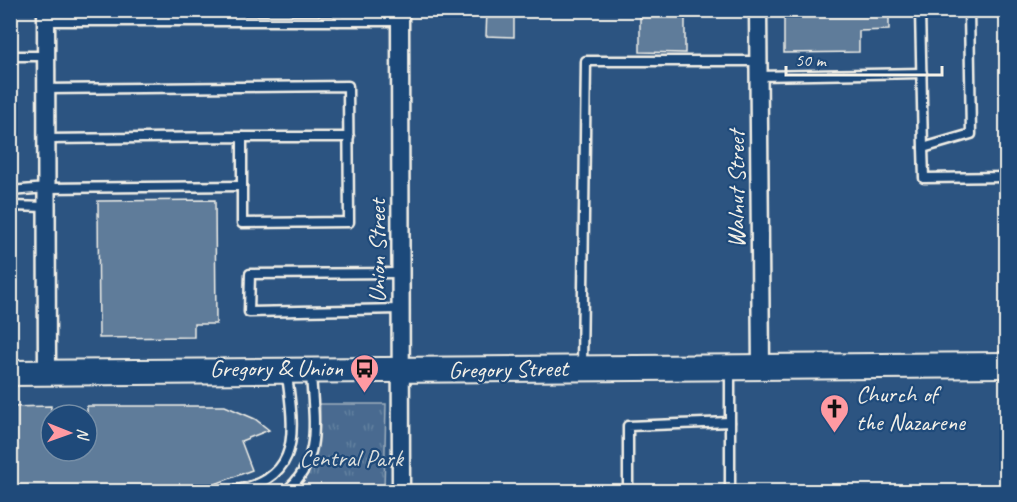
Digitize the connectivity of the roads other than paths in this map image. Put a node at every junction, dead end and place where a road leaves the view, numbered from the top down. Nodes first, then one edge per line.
1 (111, 10) edge
2 (338, 10) edge
3 (758, 10) edge
4 (920, 10) edge
5 (969, 10) edge
6 (46, 16) edge
7 (400, 16) edge
8 (111, 21) junction
9 (339, 21) junction
10 (10, 56) edge
11 (46, 56) junction
12 (759, 69) junction
13 (922, 73) junction
14 (46, 90) junction
15 (242, 137) junction
16 (349, 137) junction
17 (46, 139) junction
18 (923, 148) junction
19 (1006, 177) edge
20 (242, 186) junction
21 (47, 188) junction
22 (10, 191) edge
23 (10, 206) edge
24 (47, 207) junction
25 (401, 273) junction
26 (401, 309) junction
27 (1006, 365) edge
28 (730, 367) junction
29 (761, 367) junction
30 (582, 369) junction
31 (401, 370) junction
32 (282, 372) junction
33 (311, 372) junction
34 (10, 373) edge
35 (47, 373) junction
36 (730, 422) junction
37 (227, 492) edge
38 (285, 492) edge
39 (401, 492) edge
40 (628, 492) edge
41 (730, 492) edge

1 - 8 lane
2 - 9 lane
3 - 12 street, Walnut Street
4 - 13 lane
5 - 18 lane
6 - 8 lane
6 - 11 street
7 - 9 lane
7 - 25 street, Union Street
8 - 9 lane
10 - 11 lane
11 - 14 street
12 - 13 lane
12 - 29 street, Walnut Street
12 - 30 lane
13 - 18 lane
14 - 16 lane
14 - 17 street
15 - 16 lane
15 - 17 lane
15 - 20 lane
16 - 20 lane
17 - 21 street
18 - 19 lane
20 - 21 lane
21 - 22 lane
21 - 24 street
23 - 24 lane
24 - 35 street
25 - 26 street, Union Street
25 - 26 lane
26 - 31 street, Union Street
27 - 29 main road, Gregory Street
28 - 29 main road, Gregory Street
28 - 30 main road, Gregory Street
28 - 36 lane
30 - 31 main road, Gregory Street
31 - 33 main road, Gregory Street
31 - 39 street, Union Street
32 - 33 main road, Gregory Street
32 - 35 main road, Gregory Street
32 - 37 lane
33 - 38 lane
34 - 35 main road, Gregory Street
36 - 40 lane
36 - 41 lane

